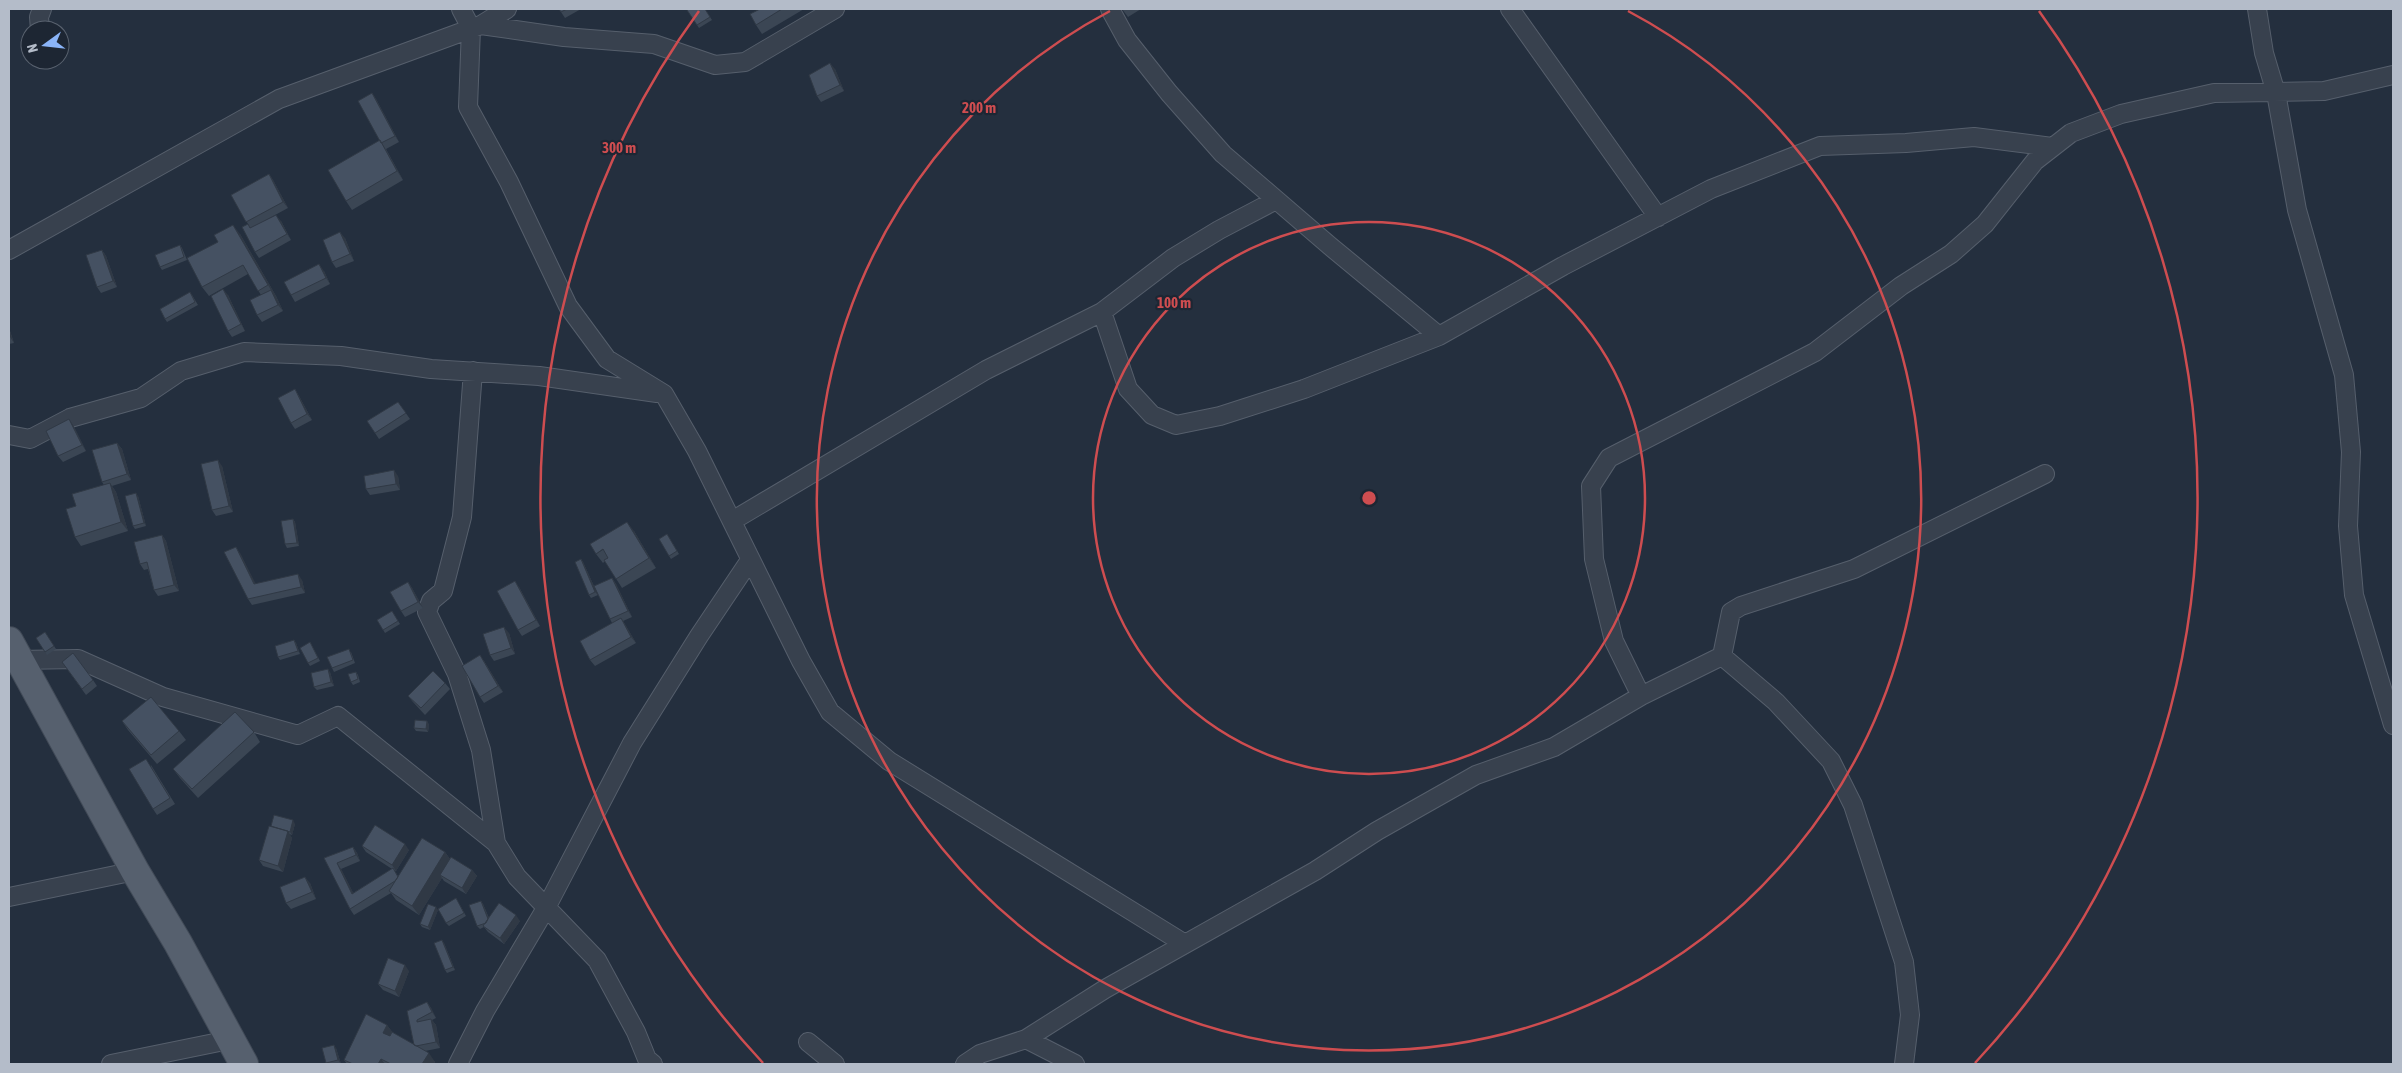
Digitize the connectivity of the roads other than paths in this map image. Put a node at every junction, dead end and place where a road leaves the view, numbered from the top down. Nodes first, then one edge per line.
1 (461, 9) edge
2 (507, 9) edge
3 (834, 9) edge
4 (1110, 9) edge
5 (1510, 9) edge
6 (2257, 9) edge
7 (476, 26) junction
8 (2393, 75) edge
9 (2276, 92) junction
10 (2052, 147) junction
11 (1276, 200) junction
12 (1658, 216) junction
13 (9, 250) edge
14 (1102, 312) junction
15 (1439, 336) junction
16 (473, 371) junction
17 (664, 394) junction
18 (9, 435) edge
19 (2046, 474) dead end
20 (732, 521) junction
21 (750, 560) junction
22 (14, 650) edge
23 (1722, 656) junction
24 (1641, 696) junction
25 (2393, 725) edge
26 (496, 843) junction
27 (134, 871) junction
28 (9, 898) edge
29 (546, 908) junction
30 (1185, 944) junction
31 (1026, 1039) junction
32 (230, 1040) junction
33 (808, 1042) dead end
34 (111, 1064) edge
35 (244, 1064) edge
36 (458, 1064) edge
37 (654, 1064) edge
38 (835, 1064) edge
39 (965, 1064) edge
40 (1075, 1064) edge
41 (1904, 1064) edge

1 - 7 street
2 - 7 street
3 - 7 street
4 - 11 street
5 - 12 street
6 - 9 street
7 - 13 street
7 - 17 street
8 - 9 street
9 - 10 street
9 - 25 street
10 - 12 street
10 - 24 street
11 - 14 street
11 - 15 street
12 - 15 street
14 - 15 street
14 - 20 street
16 - 17 street
16 - 18 street
16 - 26 street
17 - 20 street
19 - 23 street
20 - 21 street
21 - 29 street
21 - 30 street
22 - 26 street
22 - 27 main road
23 - 24 street
23 - 41 street
24 - 30 street
26 - 29 street
27 - 28 street
27 - 32 main road
29 - 36 street
29 - 37 street
30 - 31 street
31 - 39 street
31 - 40 street
32 - 34 street
32 - 35 main road
33 - 38 street

